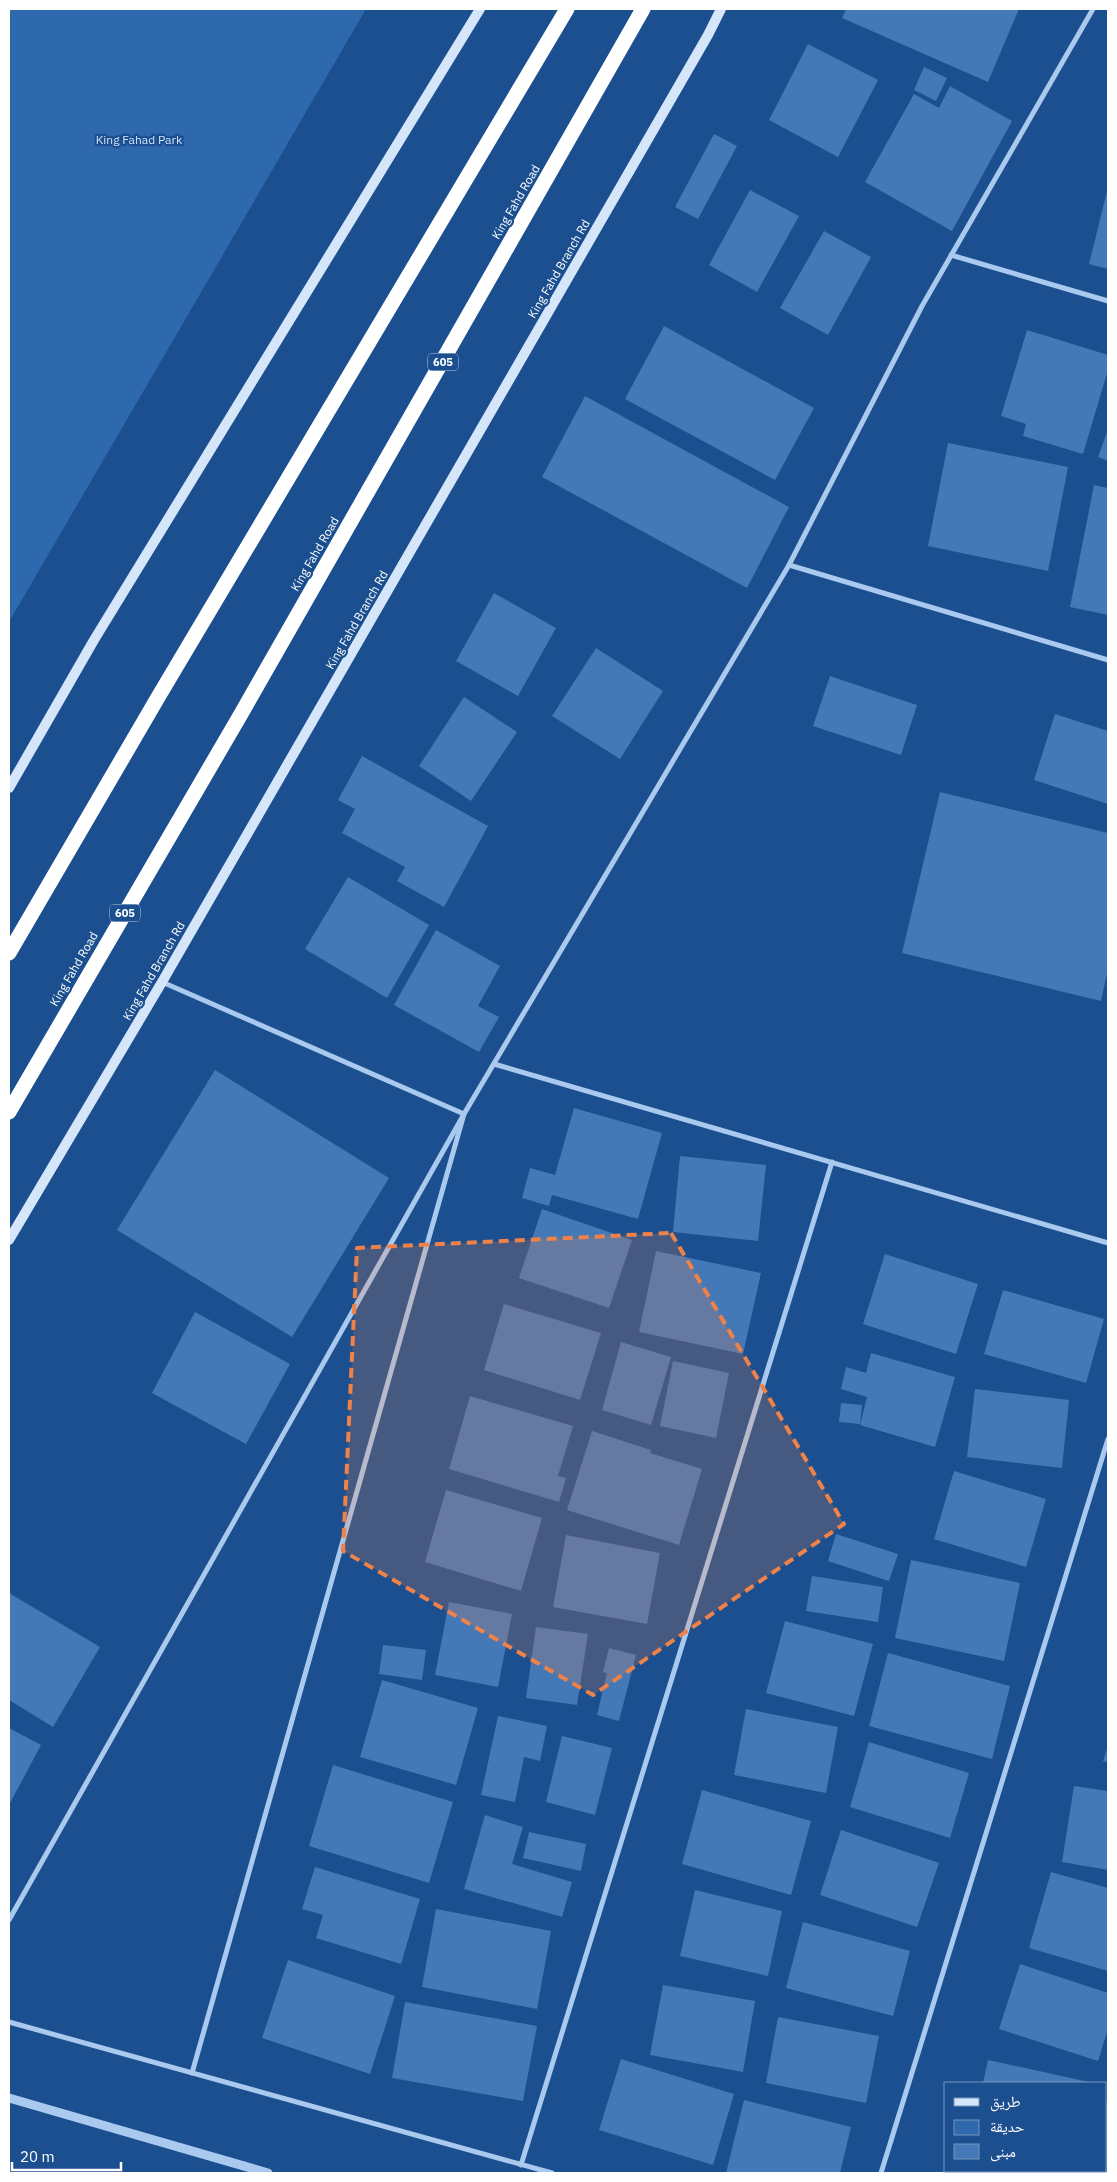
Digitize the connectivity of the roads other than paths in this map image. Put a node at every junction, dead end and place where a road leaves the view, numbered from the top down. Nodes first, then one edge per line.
1 (480, 9) edge
2 (567, 9) edge
3 (643, 9) edge
4 (649, 9) edge
5 (721, 9) edge
6 (1093, 9) edge
7 (612, 66) junction
8 (951, 255) junction
9 (1108, 301) edge
10 (789, 565) junction
11 (1108, 660) edge
12 (9, 788) edge
13 (9, 954) edge
14 (162, 982) junction
15 (494, 1064) junction
16 (9, 1112) edge
17 (464, 1114) junction
18 (832, 1162) junction
19 (9, 1240) edge
20 (1108, 1243) edge
21 (1108, 1439) edge
22 (9, 1920) edge
23 (9, 2022) edge
24 (192, 2073) junction
25 (9, 2098) edge
26 (521, 2165) junction
27 (268, 2173) edge
28 (552, 2173) edge
29 (881, 2173) edge

1 - 12 main road
2 - 13 highway
3 - 7 highway, King Fahd Road / 605
4 - 7 highway
5 - 14 main road, King Fahd Branch Rd
6 - 8 street
7 - 16 highway, King Fahd Road / 605
8 - 9 street
8 - 10 street
10 - 11 street
10 - 15 street
14 - 17 street
14 - 19 main road, King Fahd Branch Rd
15 - 17 street
15 - 18 street
17 - 22 street
17 - 24 street
18 - 20 street
18 - 26 street
21 - 29 street
23 - 24 street
24 - 26 street
25 - 27 street
26 - 28 street

